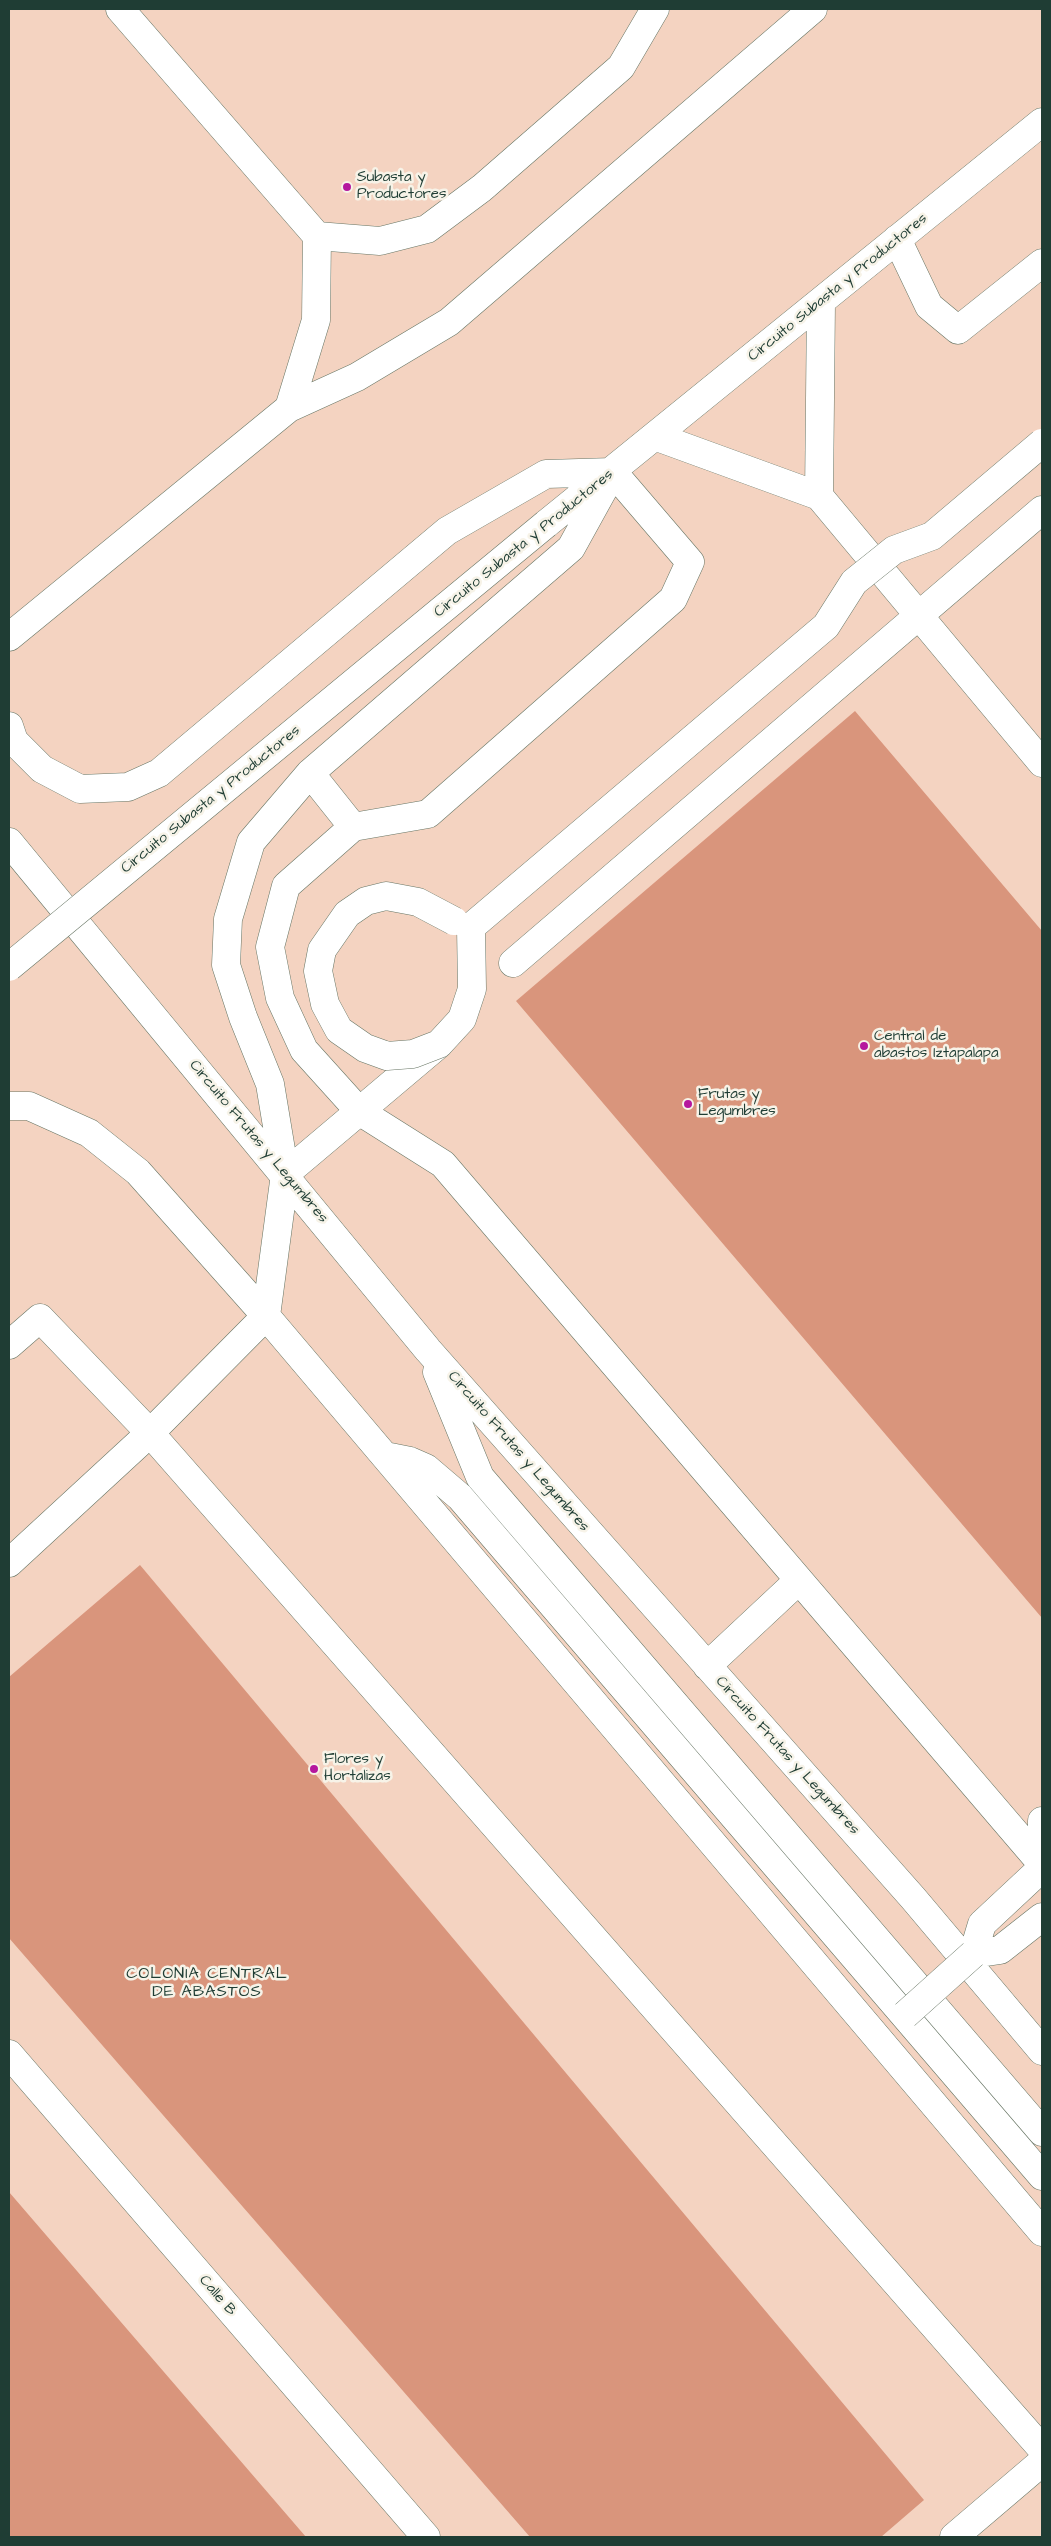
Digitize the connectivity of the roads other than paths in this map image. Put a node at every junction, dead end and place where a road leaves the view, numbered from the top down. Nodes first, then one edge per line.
1 (120, 9) edge
2 (655, 9) edge
3 (813, 9) edge
4 (1042, 122) edge
5 (317, 236) junction
6 (897, 239) junction
7 (1042, 263) edge
8 (821, 302) junction
9 (289, 408) junction
10 (657, 437) junction
11 (1042, 442) edge
12 (613, 472) junction
13 (819, 496) junction
14 (1042, 510) edge
15 (920, 616) junction
16 (9, 637) edge
17 (9, 726) edge
18 (1042, 762) edge
19 (310, 773) junction
20 (352, 827) junction
21 (9, 842) edge
22 (513, 963) dead end
23 (9, 967) edge
24 (9, 1106) edge
25 (359, 1112) junction
26 (284, 1174) junction
27 (266, 1316) junction
28 (9, 1345) edge
29 (428, 1350) junction
30 (150, 1433) junction
31 (385, 1456) junction
32 (9, 1563) edge
33 (800, 1580) junction
34 (707, 1666) junction
35 (1042, 1821) edge
36 (1042, 1836) edge
37 (1042, 1864) edge
38 (1042, 1868) edge
39 (1042, 1917) edge
40 (973, 1954) junction
41 (927, 1996) junction
42 (905, 2015) junction
43 (1042, 2051) edge
44 (9, 2054) edge
45 (1042, 2132) edge
46 (1042, 2176) edge
47 (1042, 2232) edge
48 (1042, 2449) edge
49 (1042, 2462) edge
50 (426, 2537) edge
51 (954, 2537) edge

1 - 5 street
2 - 5 street
3 - 9 street
4 - 6 street, Circuito Subasta y Productores
5 - 9 street
6 - 7 street
6 - 8 street, Circuito Subasta y Productores
8 - 10 street, Circuito Subasta y Productores
8 - 13 street
9 - 16 street
10 - 12 street, Circuito Subasta y Productores
10 - 13 street
11 - 25 street, bridge
12 - 17 street
12 - 19 street
12 - 20 street
12 - 23 street, Circuito Subasta y Productores, bridge
13 - 15 street
14 - 15 street
15 - 18 street
15 - 22 street
19 - 20 street
19 - 26 street
20 - 25 street
21 - 26 street, Circuito Frutas y Legumbres
24 - 27 street
25 - 26 street
25 - 33 street
26 - 27 street
26 - 29 street, Circuito Frutas y Legumbres
27 - 30 street
27 - 31 street
28 - 30 street
29 - 34 street, Circuito Frutas y Legumbres
29 - 41 street
30 - 32 street
30 - 48 street
31 - 42 street
31 - 47 street
33 - 34 street
33 - 37 street
34 - 43 street, Circuito Frutas y Legumbres
35 - 36 street
38 - 40 street
39 - 40 street
40 - 41 street, bridge
41 - 42 street, bridge
41 - 45 street
42 - 46 street
44 - 50 street, Calle B
49 - 51 street

